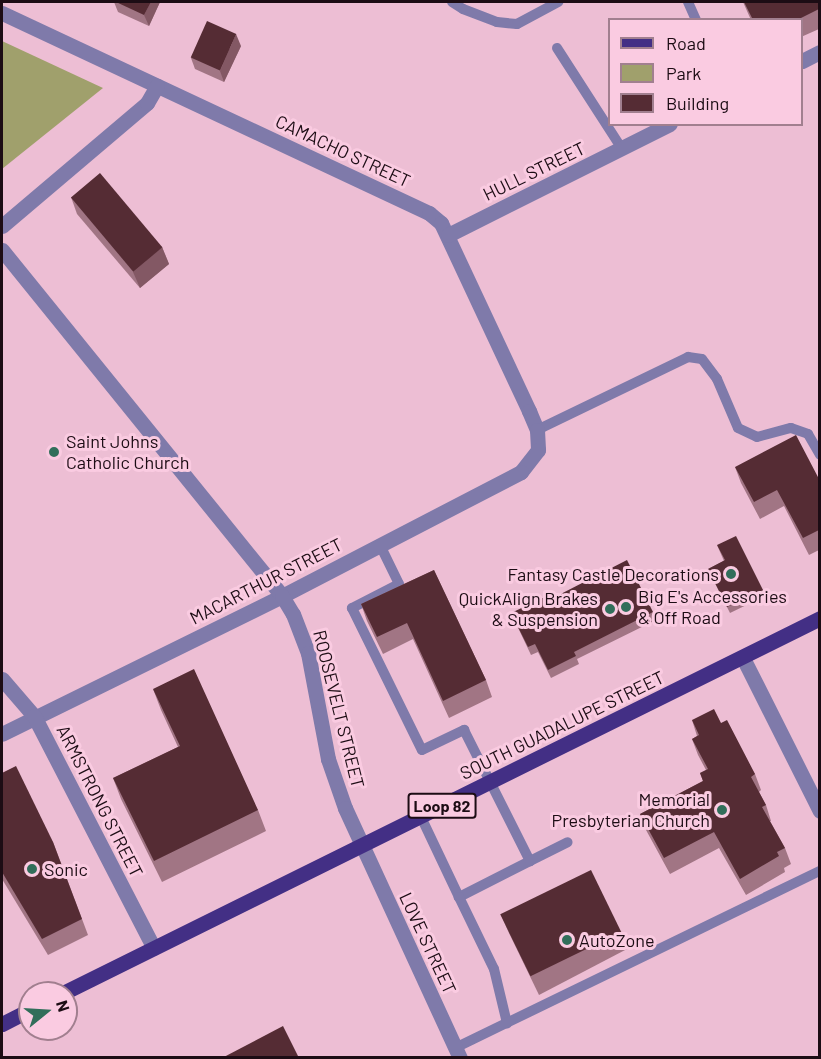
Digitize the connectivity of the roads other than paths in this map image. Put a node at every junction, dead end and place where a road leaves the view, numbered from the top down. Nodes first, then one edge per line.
1 (452, 2) edge
2 (558, 2) edge
3 (688, 2) edge
4 (2, 13) edge
5 (695, 18) edge
6 (557, 48) dead end
7 (819, 52) edge
8 (803, 60) edge
9 (157, 86) junction
10 (664, 126) edge
11 (622, 149) junction
12 (2, 226) edge
13 (448, 235) junction
14 (2, 250) edge
15 (537, 430) junction
16 (538, 450) joint
17 (819, 454) edge
18 (380, 545) junction
19 (282, 596) junction
20 (819, 618) edge
21 (743, 658) junction
22 (2, 679) edge
23 (34, 716) junction
24 (2, 734) edge
25 (490, 783) junction
26 (819, 812) edge
27 (421, 817) junction
28 (568, 842) dead end
29 (362, 845) junction
30 (530, 861) junction
31 (819, 871) edge
32 (459, 897) junction
33 (154, 948) junction
34 (78, 986) edge
35 (18, 1016) edge
36 (507, 1023) junction
37 (2, 1024) edge
38 (458, 1053) edge

1 - 2 lane
3 - 5 lane
4 - 9 street, CAMACHO STREET
6 - 11 lane
7 - 8 street
9 - 12 street
9 - 13 street, CAMACHO STREET
10 - 11 street, HULL STREET
11 - 13 street, HULL STREET
13 - 15 street, CAMACHO STREET
14 - 19 street, ROOSEVELT STREET
15 - 16 street, CAMACHO STREET
15 - 17 lane
16 - 18 street, MACARTHUR STREET
18 - 19 street, MACARTHUR STREET
18 - 25 lane
19 - 23 street, MACARTHUR STREET
19 - 29 street, ROOSEVELT STREET
20 - 21 main road, SOUTH GUADALUPE STREET / Loop 82
21 - 25 main road, SOUTH GUADALUPE STREET / Loop 82
21 - 26 street
22 - 23 street, ARMSTRONG STREET
23 - 24 street, MACARTHUR STREET
23 - 33 street, ARMSTRONG STREET
25 - 27 main road, SOUTH GUADALUPE STREET / Loop 82
25 - 30 lane
27 - 29 main road, SOUTH GUADALUPE STREET / Loop 82
27 - 32 lane
28 - 30 lane
29 - 33 main road, SOUTH GUADALUPE STREET / Loop 82
29 - 38 street, LOVE STREET
30 - 32 lane
31 - 36 lane
32 - 36 lane
33 - 34 main road, SOUTH GUADALUPE STREET / Loop 82
35 - 37 main road
36 - 38 lane

